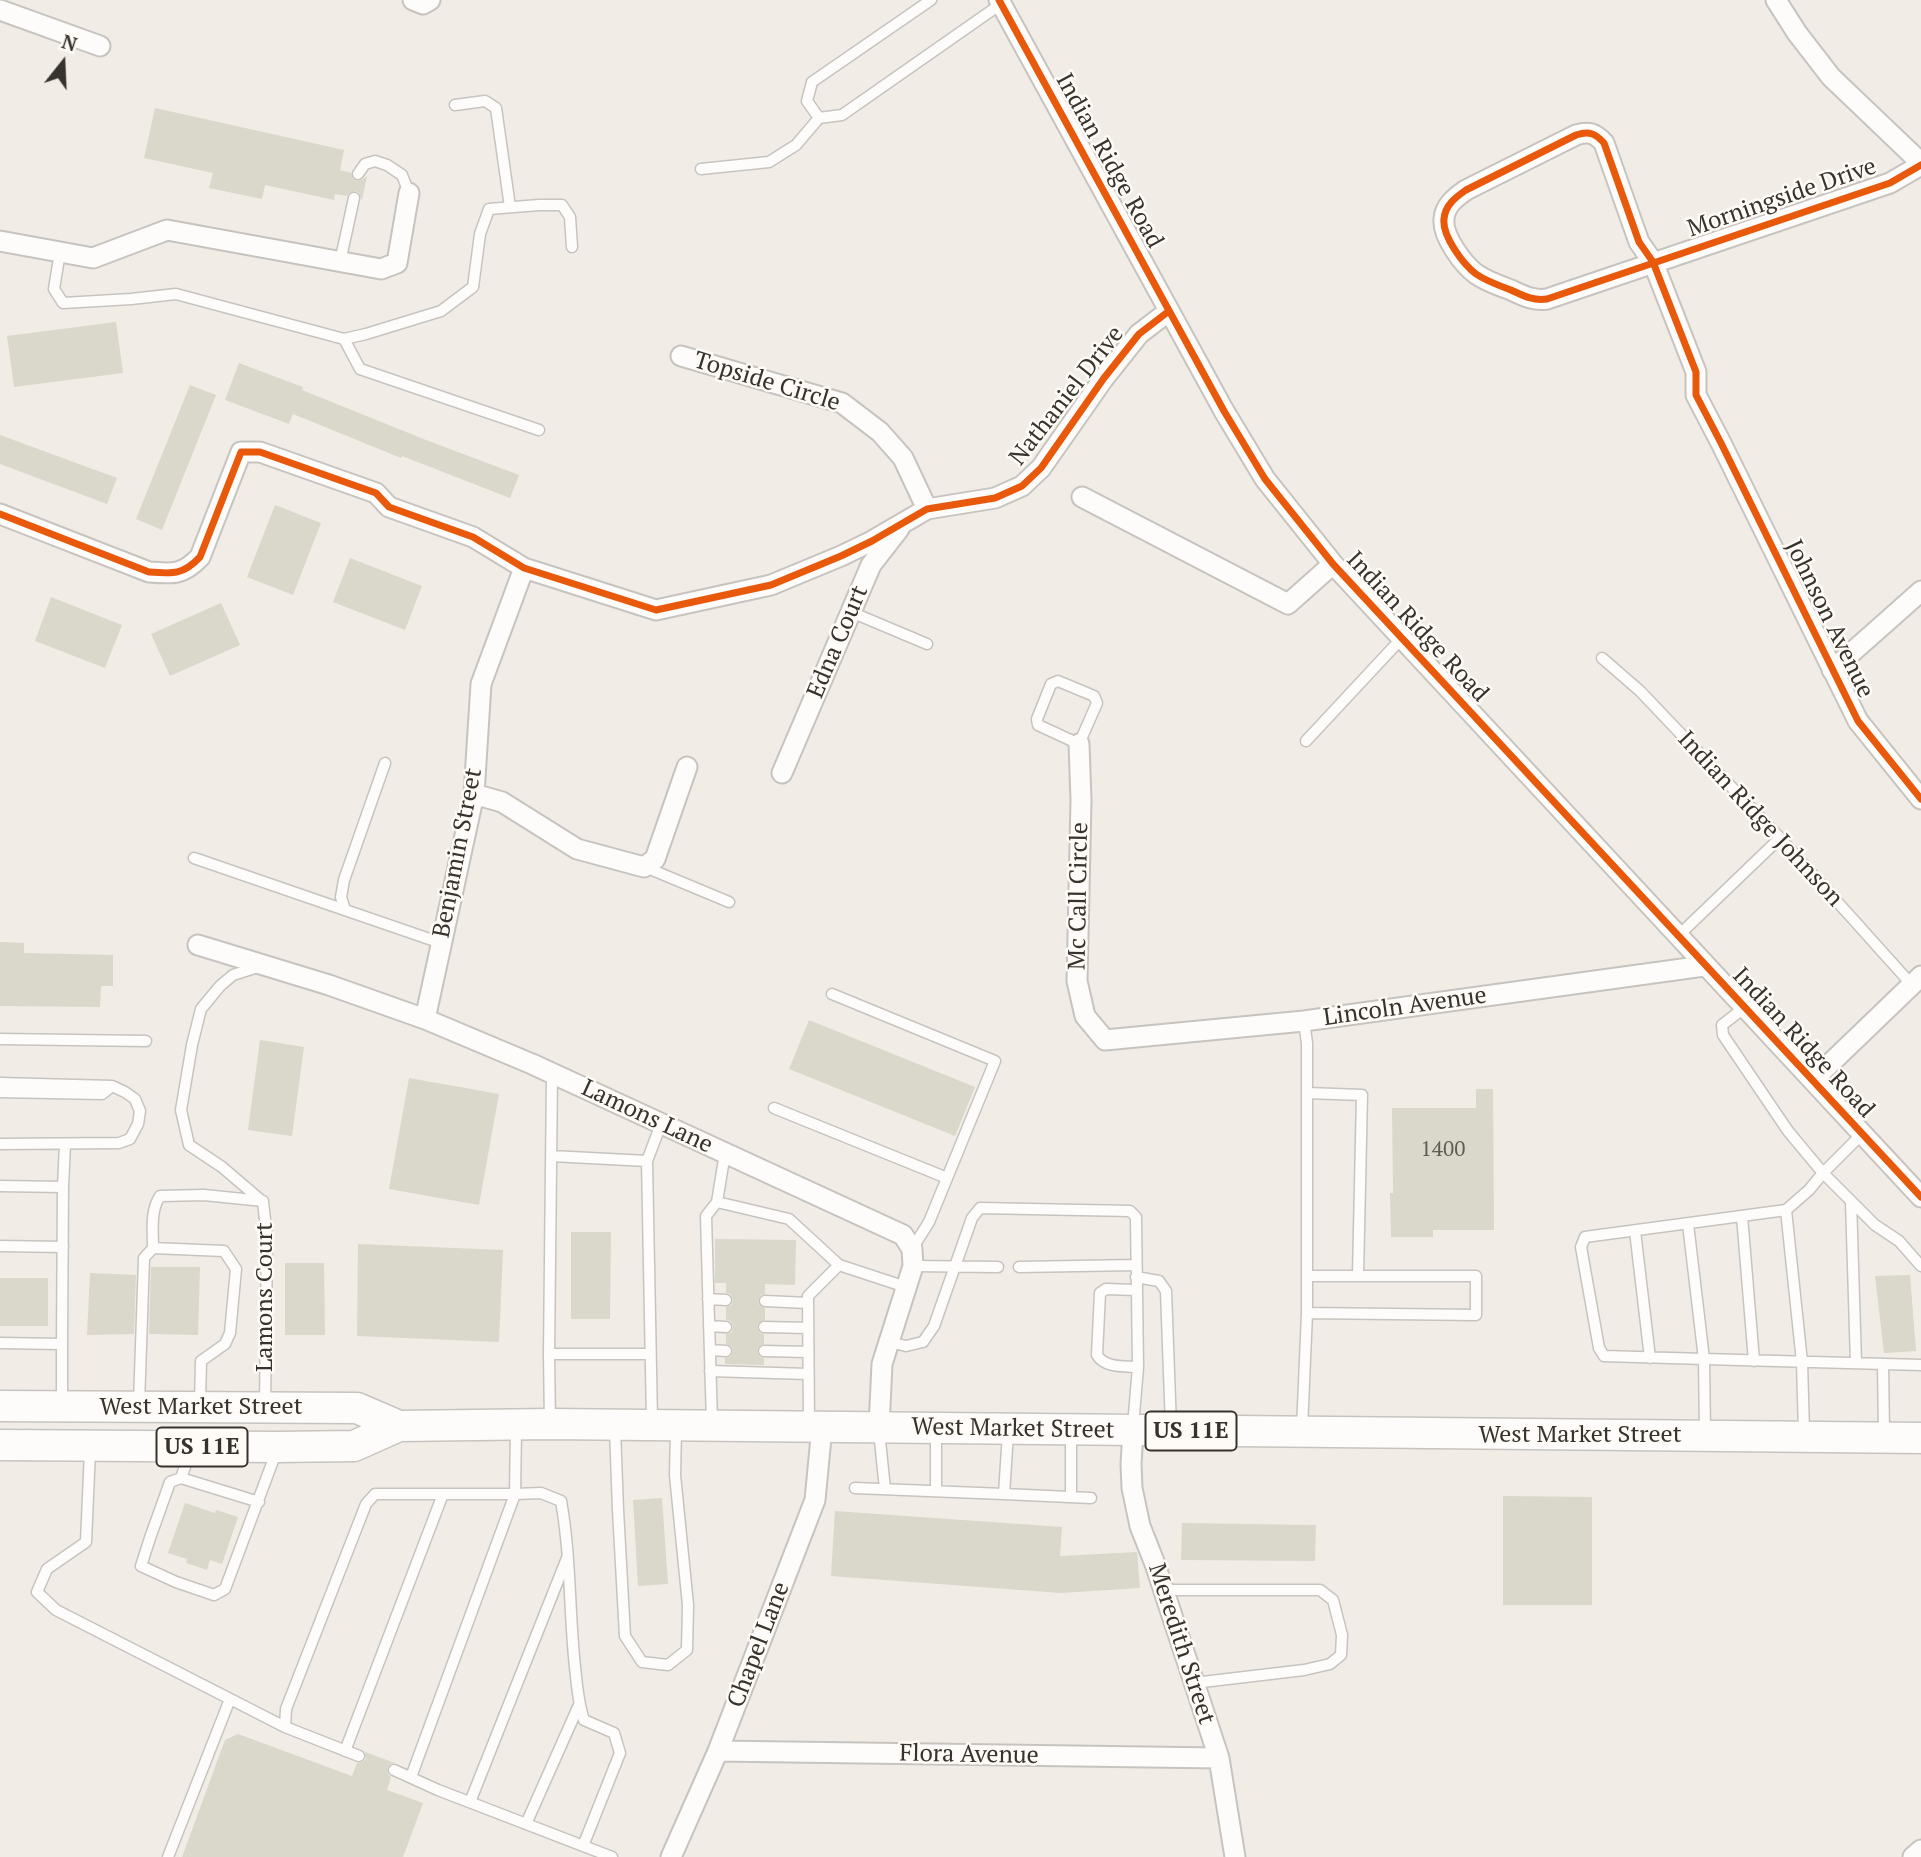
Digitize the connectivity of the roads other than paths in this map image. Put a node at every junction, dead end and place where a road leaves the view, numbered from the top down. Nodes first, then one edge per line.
1 (413, 0) edge
2 (430, 0) edge
3 (931, 0) edge
4 (1776, 0) edge
5 (1000, 2) edge
6 (0, 10) edge
7 (100, 46) dead end
8 (455, 105) dead end
9 (819, 118) junction
10 (1921, 164) edge
11 (701, 169) dead end
12 (358, 174) dead end
13 (410, 193) joint
14 (354, 198) dead end
15 (510, 207) junction
16 (0, 241) edge
17 (572, 247) dead end
18 (60, 252) junction
19 (340, 262) junction
20 (1653, 262) junction
21 (1169, 311) junction
22 (344, 339) junction
23 (681, 356) dead end
24 (539, 430) dead end
25 (1082, 497) dead end
26 (927, 509) junction
27 (0, 514) edge
28 (906, 519) junction
29 (1332, 564) junction
30 (524, 568) junction
31 (1921, 591) edge
32 (851, 612) junction
33 (1401, 639) junction
34 (927, 644) dead end
35 (1602, 658) dead end
36 (1832, 670) junction
37 (1306, 741) dead end
38 (1079, 744) junction
39 (385, 763) dead end
40 (687, 767) dead end
41 (782, 773) dead end
42 (474, 794) junction
43 (1921, 799) edge
44 (1780, 838) junction
45 (194, 858) dead end
46 (644, 867) junction
47 (729, 902) dead end
48 (345, 910) junction
49 (1677, 937) junction
50 (441, 943) junction
51 (198, 945) dead end
52 (262, 966) junction
53 (1704, 966) junction
54 (1916, 980) edge
55 (832, 994) dead end
56 (1744, 1007) junction
57 (425, 1019) junction
58 (1304, 1021) junction
59 (0, 1039) edge
60 (1105, 1040) joint
61 (146, 1041) dead end
62 (552, 1073) junction
63 (1812, 1080) junction
64 (0, 1083) edge
65 (112, 1086) junction
66 (0, 1092) edge
67 (1307, 1093) junction
68 (774, 1108) dead end
69 (661, 1124) junction
70 (1862, 1134) junction
71 (0, 1144) edge
72 (65, 1144) junction
73 (724, 1153) junction
74 (551, 1156) junction
75 (647, 1161) junction
76 (1823, 1172) junction
77 (947, 1178) junction
78 (0, 1186) edge
79 (63, 1187) junction
80 (1921, 1197) edge
81 (1851, 1201) junction
82 (263, 1202) junction
83 (717, 1202) junction
84 (1786, 1210) junction
85 (1742, 1216) junction
86 (1688, 1224) junction
87 (1635, 1231) junction
88 (0, 1246) edge
89 (63, 1247) junction
90 (153, 1248) junction
91 (913, 1257) junction
92 (839, 1265) junction
93 (1135, 1265) junction
94 (1921, 1266) edge
95 (956, 1267) junction
96 (999, 1267) dead end
97 (1019, 1267) dead end
98 (1358, 1275) junction
99 (1307, 1276) junction
100 (1136, 1277) junction
101 (906, 1287) junction
102 (1136, 1290) junction
103 (708, 1299) junction
104 (726, 1300) dead end
105 (765, 1301) dead end
106 (808, 1303) junction
107 (1307, 1313) junction
108 (709, 1326) junction
109 (726, 1327) dead end
110 (764, 1327) dead end
111 (808, 1328) junction
112 (888, 1342) junction
113 (0, 1343) edge
114 (62, 1344) junction
115 (710, 1350) junction
116 (726, 1350) dead end
117 (764, 1351) dead end
118 (808, 1352) junction
119 (549, 1354) junction
120 (650, 1354) junction
121 (1650, 1358) junction
122 (1704, 1359) junction
123 (1754, 1361) junction
124 (1801, 1362) junction
125 (1856, 1363) junction
126 (1883, 1364) junction
127 (1921, 1365) edge
128 (1138, 1367) junction
129 (710, 1371) junction
130 (808, 1374) junction
131 (0, 1406) edge
132 (62, 1406) junction
133 (139, 1407) junction
134 (200, 1407) junction
135 (265, 1408) junction
136 (550, 1424) junction
137 (615, 1424) junction
138 (516, 1425) junction
139 (664, 1425) junction
140 (399, 1426) junction
141 (712, 1426) junction
142 (815, 1427) junction
143 (879, 1427) junction
144 (936, 1428) junction
145 (1008, 1429) junction
146 (1071, 1430) junction
147 (1133, 1430) junction
148 (1171, 1431) junction
149 (1302, 1432) junction
150 (1705, 1436) junction
151 (1804, 1437) junction
152 (1884, 1438) junction
153 (1921, 1438) edge
154 (0, 1445) edge
155 (90, 1446) junction
156 (192, 1446) junction
157 (277, 1447) junction
158 (181, 1478) junction
159 (855, 1488) dead end
160 (885, 1489) junction
161 (936, 1491) junction
162 (515, 1493) junction
163 (443, 1494) junction
164 (1004, 1494) junction
165 (1071, 1497) junction
166 (1091, 1498) dead end
167 (258, 1502) junction
168 (568, 1554) junction
169 (1164, 1590) junction
170 (1194, 1683) junction
171 (230, 1699) junction
172 (579, 1705) junction
173 (285, 1727) junction
174 (345, 1751) junction
175 (718, 1751) junction
176 (359, 1756) dead end
177 (1219, 1758) junction
178 (394, 1770) dead end
179 (411, 1777) junction
180 (470, 1802) junction
181 (526, 1824) junction
182 (583, 1846) junction
183 (1921, 1850) edge
184 (169, 1857) edge
185 (612, 1857) edge
186 (671, 1857) edge
187 (1235, 1857) edge
188 (1913, 1857) edge

1 - 2 street
3 - 9 lane
4 - 10 street
5 - 9 lane
5 - 21 street, Indian Ridge Road
6 - 7 street
8 - 15 lane
9 - 11 lane
10 - 20 street, Morningside Drive
12 - 13 lane
13 - 19 street
14 - 19 lane
15 - 17 lane
15 - 22 lane
16 - 18 street
18 - 19 street
18 - 22 lane
20 - 20 street, Morningside Drive
20 - 36 street, Johnson Avenue
21 - 26 street, Nathaniel Drive
21 - 29 street, Indian Ridge Road
22 - 24 lane
23 - 26 street, Topside Circle
25 - 29 street
26 - 28 street, Nathaniel Drive
27 - 30 street, Nathaniel Drive
28 - 30 street, Nathaniel Drive
28 - 32 street, Edna Court
29 - 33 street, Indian Ridge Road
30 - 42 street, Benjamin Street
31 - 36 street
32 - 34 lane
32 - 41 street, Edna Court
33 - 37 lane
33 - 49 street, Indian Ridge Road
35 - 44 lane, Indian Ridge Johnson
36 - 43 street, Johnson Avenue
38 - 38 lane
38 - 60 street, Mc Call Circle
39 - 48 lane
40 - 46 street
42 - 46 street
42 - 50 street, Benjamin Street
44 - 49 lane
44 - 54 lane, Indian Ridge Johnson
45 - 48 lane
46 - 47 lane
48 - 50 lane
49 - 53 street, Indian Ridge Road
50 - 57 street, Benjamin Street
51 - 52 street, Lamons Lane
52 - 57 street, Lamons Lane
52 - 82 lane, Lamons Court
53 - 56 street, Indian Ridge Road
53 - 58 street, Lincoln Avenue
54 - 63 street
55 - 77 lane
56 - 63 street, Indian Ridge Road
56 - 76 lane
57 - 62 street, Lamons Lane
58 - 60 street, Lincoln Avenue
58 - 67 lane
59 - 61 lane
62 - 69 street, Lamons Lane
62 - 74 lane
63 - 70 street, Indian Ridge Road
64 - 65 lane
65 - 66 lane
65 - 72 lane
67 - 98 lane
67 - 99 lane
68 - 77 lane
69 - 73 street, Lamons Lane
69 - 75 lane
70 - 76 lane
70 - 80 street, Indian Ridge Road
71 - 72 lane
72 - 79 lane
73 - 83 lane
73 - 91 street, Lamons Lane
74 - 75 lane
74 - 119 lane
75 - 120 lane
76 - 81 lane
76 - 84 lane
77 - 91 lane
78 - 79 lane
79 - 89 lane
81 - 94 lane
81 - 125 lane
82 - 90 lane
82 - 135 lane, Lamons Court
83 - 92 lane
83 - 103 lane
84 - 85 lane
84 - 124 lane
85 - 86 lane
85 - 123 lane
86 - 87 lane
86 - 122 lane
87 - 121 lane
87 - 121 lane
88 - 89 lane
89 - 114 lane
90 - 133 lane
90 - 134 lane
91 - 95 lane
91 - 101 street
92 - 101 lane
92 - 106 lane
93 - 95 lane
93 - 97 lane
93 - 100 lane
95 - 96 lane
95 - 112 lane
98 - 99 lane
98 - 107 lane
99 - 107 lane
100 - 102 lane
100 - 148 lane
101 - 112 street
102 - 128 lane
102 - 128 lane
103 - 104 lane
103 - 108 lane
105 - 106 lane
106 - 111 lane
107 - 149 lane
108 - 109 lane
108 - 115 lane
110 - 111 lane
111 - 118 lane
112 - 143 street
113 - 114 lane
114 - 132 lane
115 - 116 lane
115 - 129 lane
117 - 118 lane
118 - 130 lane
119 - 120 lane
119 - 136 lane
120 - 139 lane
121 - 122 lane
122 - 123 lane
122 - 150 lane
123 - 124 lane
124 - 125 lane
124 - 151 lane
125 - 126 lane
126 - 127 lane
126 - 152 lane
128 - 147 lane
129 - 130 lane
129 - 141 lane
130 - 142 lane
131 - 132 main road, West Market Street / US 11E
132 - 133 main road, West Market Street / US 11E
133 - 134 main road, West Market Street / US 11E
134 - 135 main road, West Market Street / US 11E
135 - 140 main road, West Market Street / US 11E
136 - 137 main road, West Market Street / US 11E
136 - 138 main road, West Market Street / US 11E
137 - 139 main road, West Market Street / US 11E
137 - 139 lane
138 - 140 main road, West Market Street / US 11E
138 - 162 lane
139 - 141 main road, West Market Street / US 11E
140 - 157 main road, West Market Street / US 11E
141 - 142 main road, West Market Street / US 11E
142 - 143 main road, West Market Street / US 11E
142 - 175 street, Chapel Lane
143 - 144 main road, West Market Street / US 11E
143 - 160 lane
144 - 145 main road, West Market Street / US 11E
144 - 161 lane
145 - 146 main road, West Market Street / US 11E
145 - 164 lane
146 - 147 main road, West Market Street / US 11E
146 - 165 lane
147 - 148 main road, West Market Street / US 11E
147 - 169 street, Meredith Street
148 - 149 main road, West Market Street / US 11E
149 - 150 main road, West Market Street / US 11E
150 - 151 main road, West Market Street / US 11E
151 - 152 main road, West Market Street / US 11E
152 - 153 main road, West Market Street / US 11E
154 - 155 main road, West Market Street / US 11E
155 - 156 main road, West Market Street / US 11E
155 - 171 lane
156 - 157 main road, West Market Street / US 11E
156 - 158 lane
157 - 167 lane
158 - 167 lane
158 - 167 lane
159 - 160 lane
160 - 161 lane
161 - 164 lane
162 - 163 lane
162 - 168 lane
162 - 179 lane
163 - 173 lane
163 - 174 lane
164 - 165 lane
165 - 166 lane
168 - 172 lane
168 - 180 lane
169 - 170 street, Meredith Street
169 - 170 lane
170 - 177 street, Meredith Street
171 - 173 lane
171 - 184 lane
172 - 181 lane
172 - 182 lane
173 - 174 lane
174 - 176 lane
175 - 177 street, Flora Avenue
175 - 186 street, Chapel Lane
177 - 187 street, Meredith Street
178 - 179 lane
179 - 180 lane
180 - 181 lane
181 - 182 lane
182 - 185 lane
183 - 188 street

